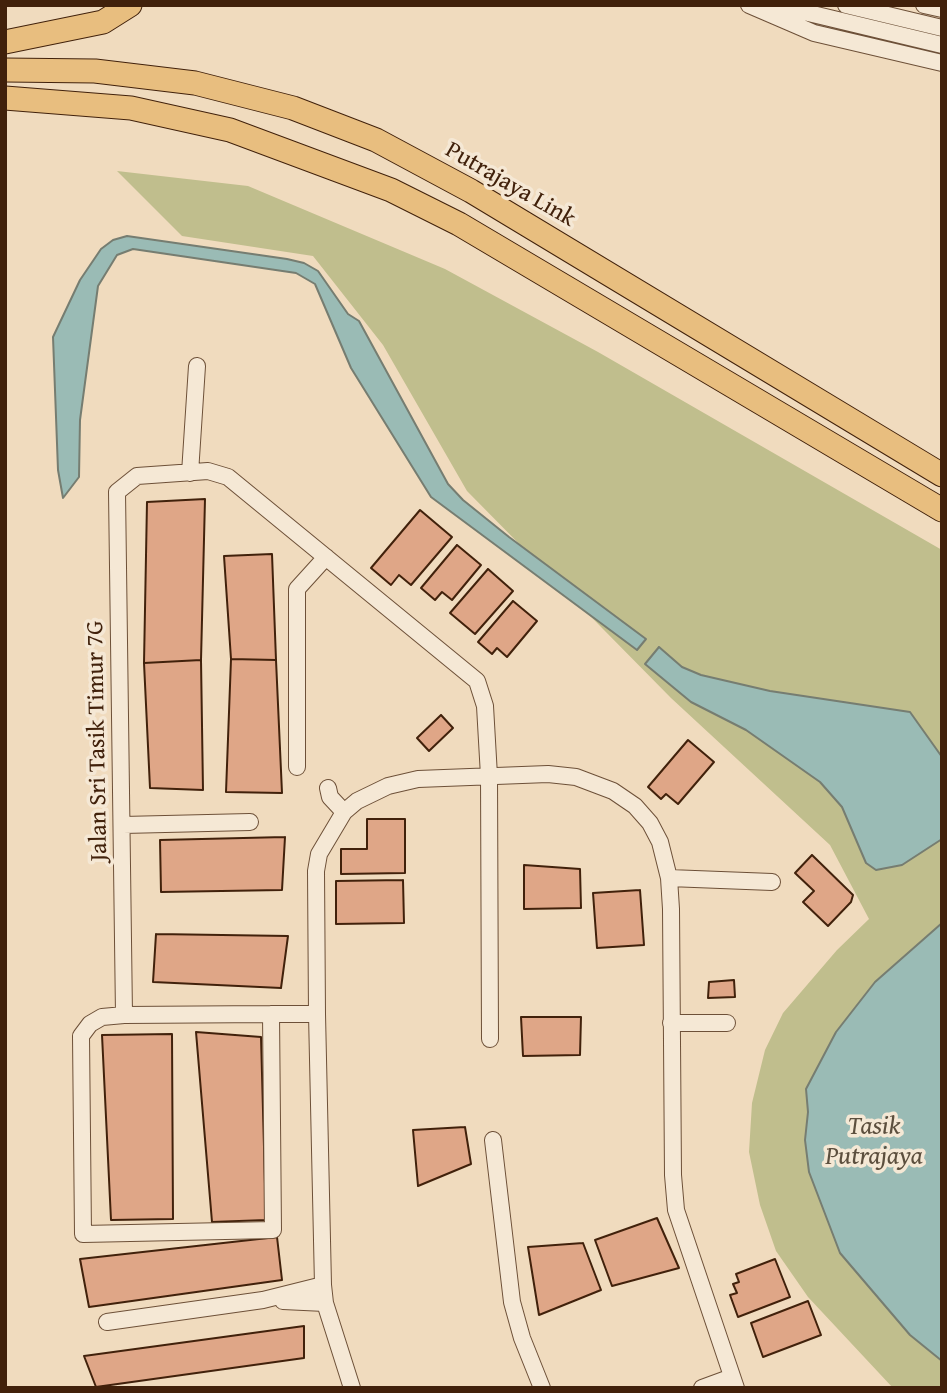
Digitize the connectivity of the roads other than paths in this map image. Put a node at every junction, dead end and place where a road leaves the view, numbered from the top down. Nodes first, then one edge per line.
1 (130, 5) edge
2 (749, 5) edge
3 (775, 5) edge
4 (846, 5) edge
5 (924, 5) edge
6 (942, 9) edge
7 (942, 28) edge
8 (5, 42) edge
9 (942, 45) edge
10 (942, 63) edge
11 (5, 70) edge
12 (5, 98) edge
13 (197, 366) dead end
14 (190, 473) junction
15 (942, 475) edge
16 (942, 510) edge
17 (326, 556) junction
18 (297, 767) dead end
19 (489, 776) junction
20 (328, 788) dead end
21 (345, 812) junction
22 (250, 822) dead end
23 (123, 825) junction
24 (669, 878) junction
25 (772, 882) dead end
26 (271, 1014) junction
27 (317, 1014) junction
28 (124, 1015) junction
29 (671, 1023) junction
30 (727, 1023) dead end
31 (490, 1039) dead end
32 (493, 1140) dead end
33 (324, 1285) junction
34 (263, 1300) junction
35 (325, 1303) junction
36 (107, 1322) dead end
37 (734, 1382) edge
38 (352, 1388) edge
39 (542, 1388) edge
40 (702, 1388) edge

1 - 8 highway
2 - 10 street
3 - 9 street
4 - 7 street
5 - 6 street
11 - 15 highway, Putrajaya Link
12 - 16 highway
13 - 14 street
14 - 17 street
14 - 23 street, Jalan Sri Tasik Timur 7G
17 - 18 street
17 - 19 street
19 - 21 street
19 - 24 street
19 - 31 street
20 - 21 street
21 - 27 street
22 - 23 street
23 - 28 street, Jalan Sri Tasik Timur 7G
24 - 25 street
24 - 29 street
26 - 27 street
26 - 28 street
26 - 28 street
27 - 33 street
29 - 30 street
29 - 37 street
32 - 39 street
33 - 34 street
33 - 35 street
34 - 35 street
34 - 36 street
35 - 38 street
37 - 40 street

